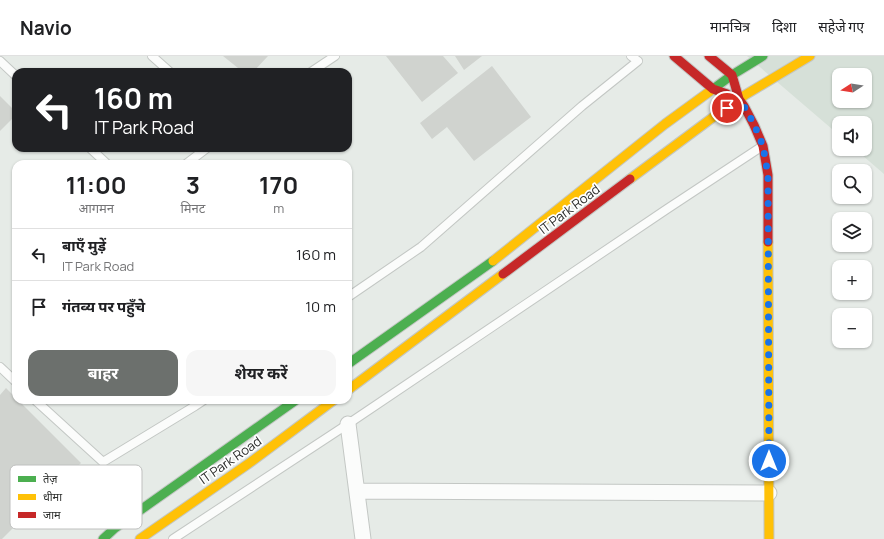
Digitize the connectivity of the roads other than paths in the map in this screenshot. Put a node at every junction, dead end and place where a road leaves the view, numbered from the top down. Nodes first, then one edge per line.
1 (152, 56) edge
2 (335, 56) edge
3 (631, 56) edge
4 (674, 56) edge
5 (709, 56) edge
6 (763, 56) edge
7 (810, 56) edge
8 (0, 61) edge
9 (166, 68) edge
10 (317, 68) edge
11 (12, 72) edge
12 (732, 75) junction
13 (713, 89) junction
14 (739, 99) junction
15 (763, 146) junction
16 (94, 152) edge
17 (202, 152) edge
18 (103, 160) edge
19 (191, 160) edge
20 (352, 294) edge
21 (352, 361) edge
22 (0, 367) edge
23 (12, 378) edge
24 (352, 387) edge
25 (40, 404) edge
26 (198, 404) edge
27 (290, 404) edge
28 (329, 404) edge
29 (348, 424) junction
30 (357, 491) junction
31 (769, 493) junction
32 (142, 509) edge
33 (114, 529) edge
34 (103, 539) edge
35 (140, 539) edge
36 (172, 539) edge
37 (363, 539) edge
38 (769, 539) edge

1 - 9 lane
2 - 10 lane
3 - 20 lane
4 - 13 street
5 - 12 street
6 - 12 street, IT Park Road
7 - 14 street, IT Park Road
8 - 11 lane
12 - 13 street, IT Park Road
12 - 14 street
13 - 14 street
13 - 21 street, IT Park Road
14 - 15 street
14 - 24 street, IT Park Road
15 - 29 lane
15 - 31 street
16 - 18 lane
17 - 19 lane
22 - 23 lane
25 - 26 lane
27 - 32 street, IT Park Road
28 - 35 street, IT Park Road
29 - 30 street
29 - 36 lane
30 - 31 street
30 - 37 street
31 - 38 street
33 - 34 street, IT Park Road

